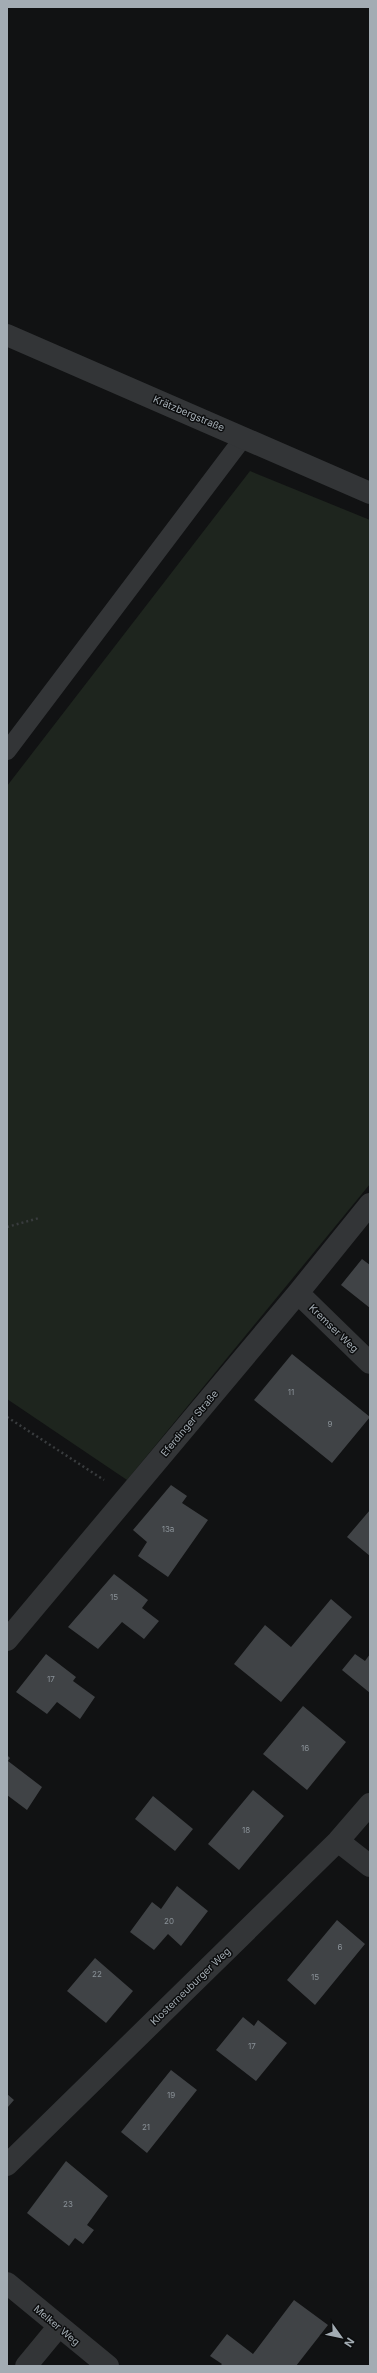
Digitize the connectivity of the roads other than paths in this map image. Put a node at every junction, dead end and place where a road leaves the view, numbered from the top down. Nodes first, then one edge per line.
1 (7, 335) edge
2 (244, 437) junction
3 (370, 493) edge
4 (7, 751) edge
5 (370, 1204) edge
6 (298, 1293) junction
7 (370, 1363) edge
8 (7, 1640) edge
9 (370, 1804) edge
10 (338, 1841) junction
11 (370, 1866) edge
12 (7, 2165) edge
13 (7, 2283) edge
14 (59, 2326) junction
15 (26, 2366) edge
16 (108, 2366) edge

1 - 2 street, Krätzbergstraße
2 - 3 street, Krätzbergstraße
2 - 4 lane
5 - 6 street, Eferdinger Straße
6 - 7 street, Kremser Weg
6 - 8 street, Eferdinger Straße
9 - 10 street, Klosterneuburger Weg
10 - 11 street
10 - 12 street, Klosterneuburger Weg
13 - 14 street, Melker Weg
14 - 15 street
14 - 16 street, Melker Weg

